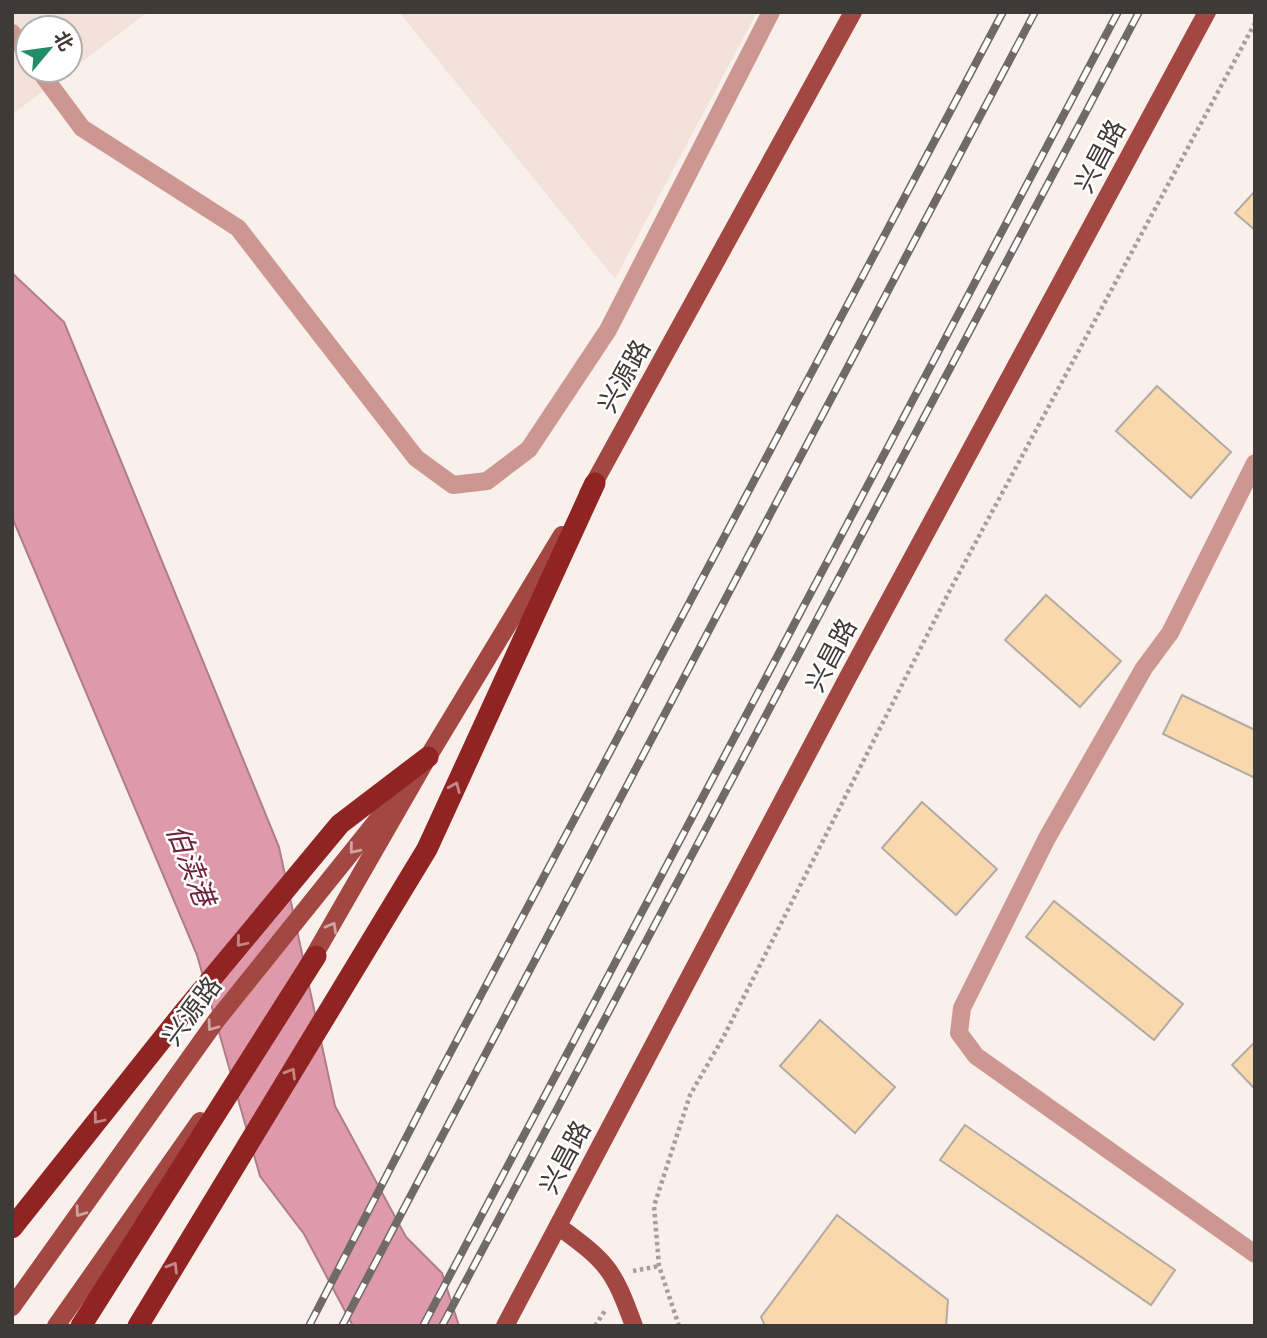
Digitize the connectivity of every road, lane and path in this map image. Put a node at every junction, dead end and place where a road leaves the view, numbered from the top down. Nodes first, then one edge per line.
1 (771, 12) edge
2 (853, 12) edge
3 (1207, 12) edge
4 (1255, 23) edge
5 (49, 84) edge
6 (1255, 463) edge
7 (595, 483) junction
8 (428, 757) junction
9 (316, 956) junction
10 (558, 1226) junction
11 (12, 1228) edge
12 (1255, 1254) edge
13 (12, 1307) edge
14 (57, 1326) edge
15 (81, 1326) edge
16 (138, 1326) edge
17 (505, 1326) edge
18 (634, 1326) edge
19 (679, 1326) edge

1 - 5 street
2 - 7 main road, 兴源路
3 - 10 main road, 兴昌路
4 - 19 path
6 - 12 street
7 - 8 main road, 兴源路
16 -> 7 highway
9 -> 8 main road, 兴源路
8 -> 11 highway
8 -> 13 main road, 兴源路
9 - 14 main road, 兴源路
9 - 15 highway
10 - 17 main road, 兴昌路
10 - 18 main road

